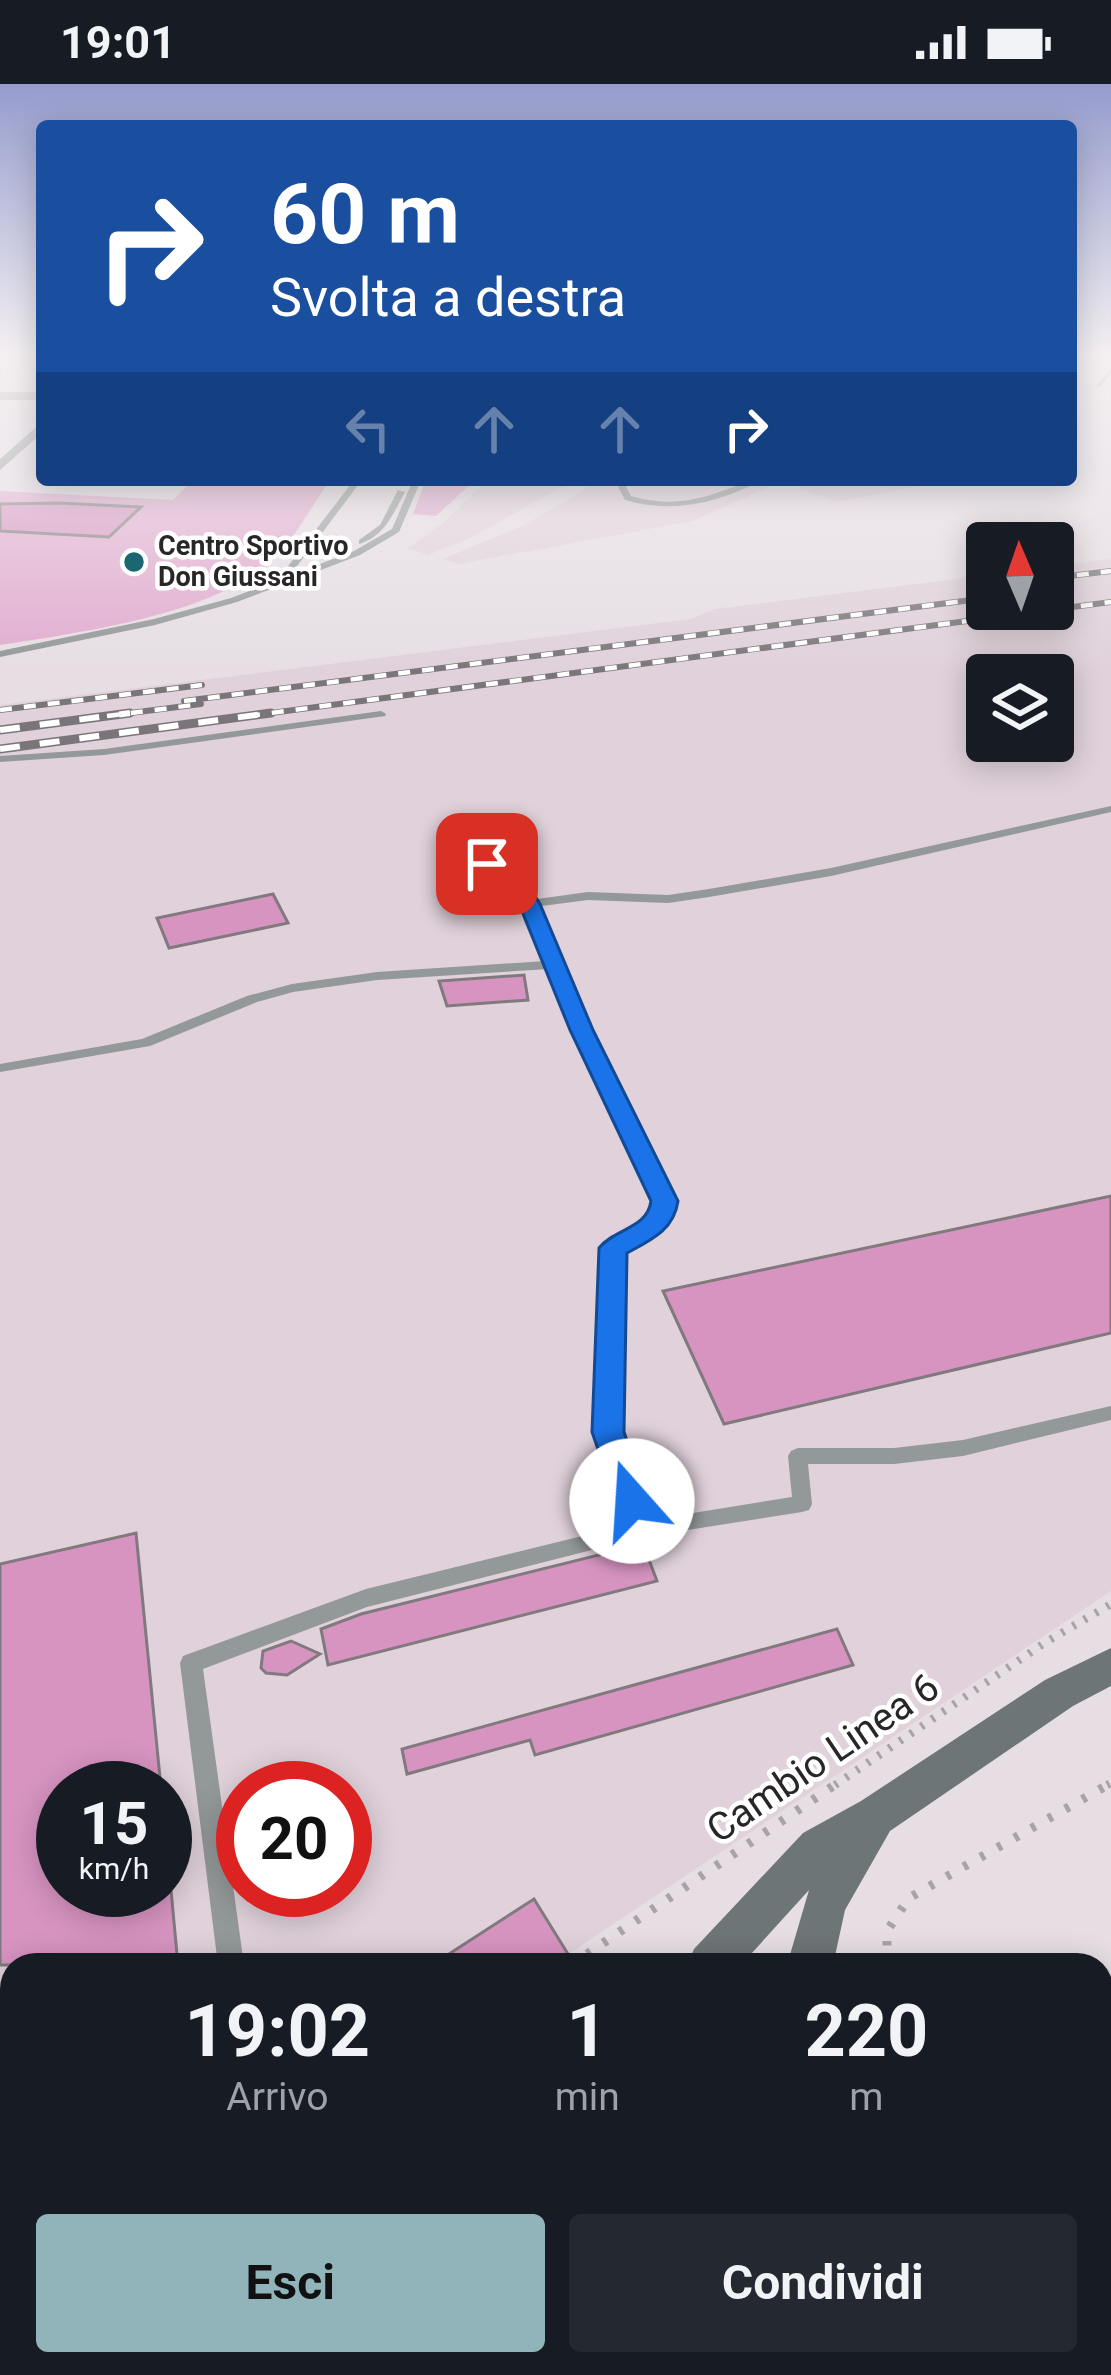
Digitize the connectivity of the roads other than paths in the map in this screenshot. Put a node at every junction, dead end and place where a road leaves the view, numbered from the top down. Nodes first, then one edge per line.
1 (353, 486) edge
2 (404, 486) edge
3 (415, 486) edge
4 (623, 486) edge
5 (743, 486) edge
6 (288, 572) junction
7 (0, 651) edge
8 (381, 714) dead end
9 (0, 759) edge
10 (1111, 809) edge
11 (449, 872) dead end
12 (529, 904) junction
13 (557, 964) junction
14 (0, 1067) edge
15 (1111, 1413) edge
16 (643, 1529) junction
17 (1111, 1666) edge
18 (876, 1816) junction
19 (230, 1953) edge
20 (721, 1953) edge
21 (813, 1953) edge

1 - 6 lane
2 - 6 lane
3 - 7 lane
4 - 5 lane
6 - 7 lane
8 - 9 lane
10 - 12 lane
11 - 12 lane
12 - 13 lane
13 - 14 lane
13 - 16 lane
15 - 16 lane
16 - 19 lane
17 - 18 street
18 - 20 street
18 - 21 street

